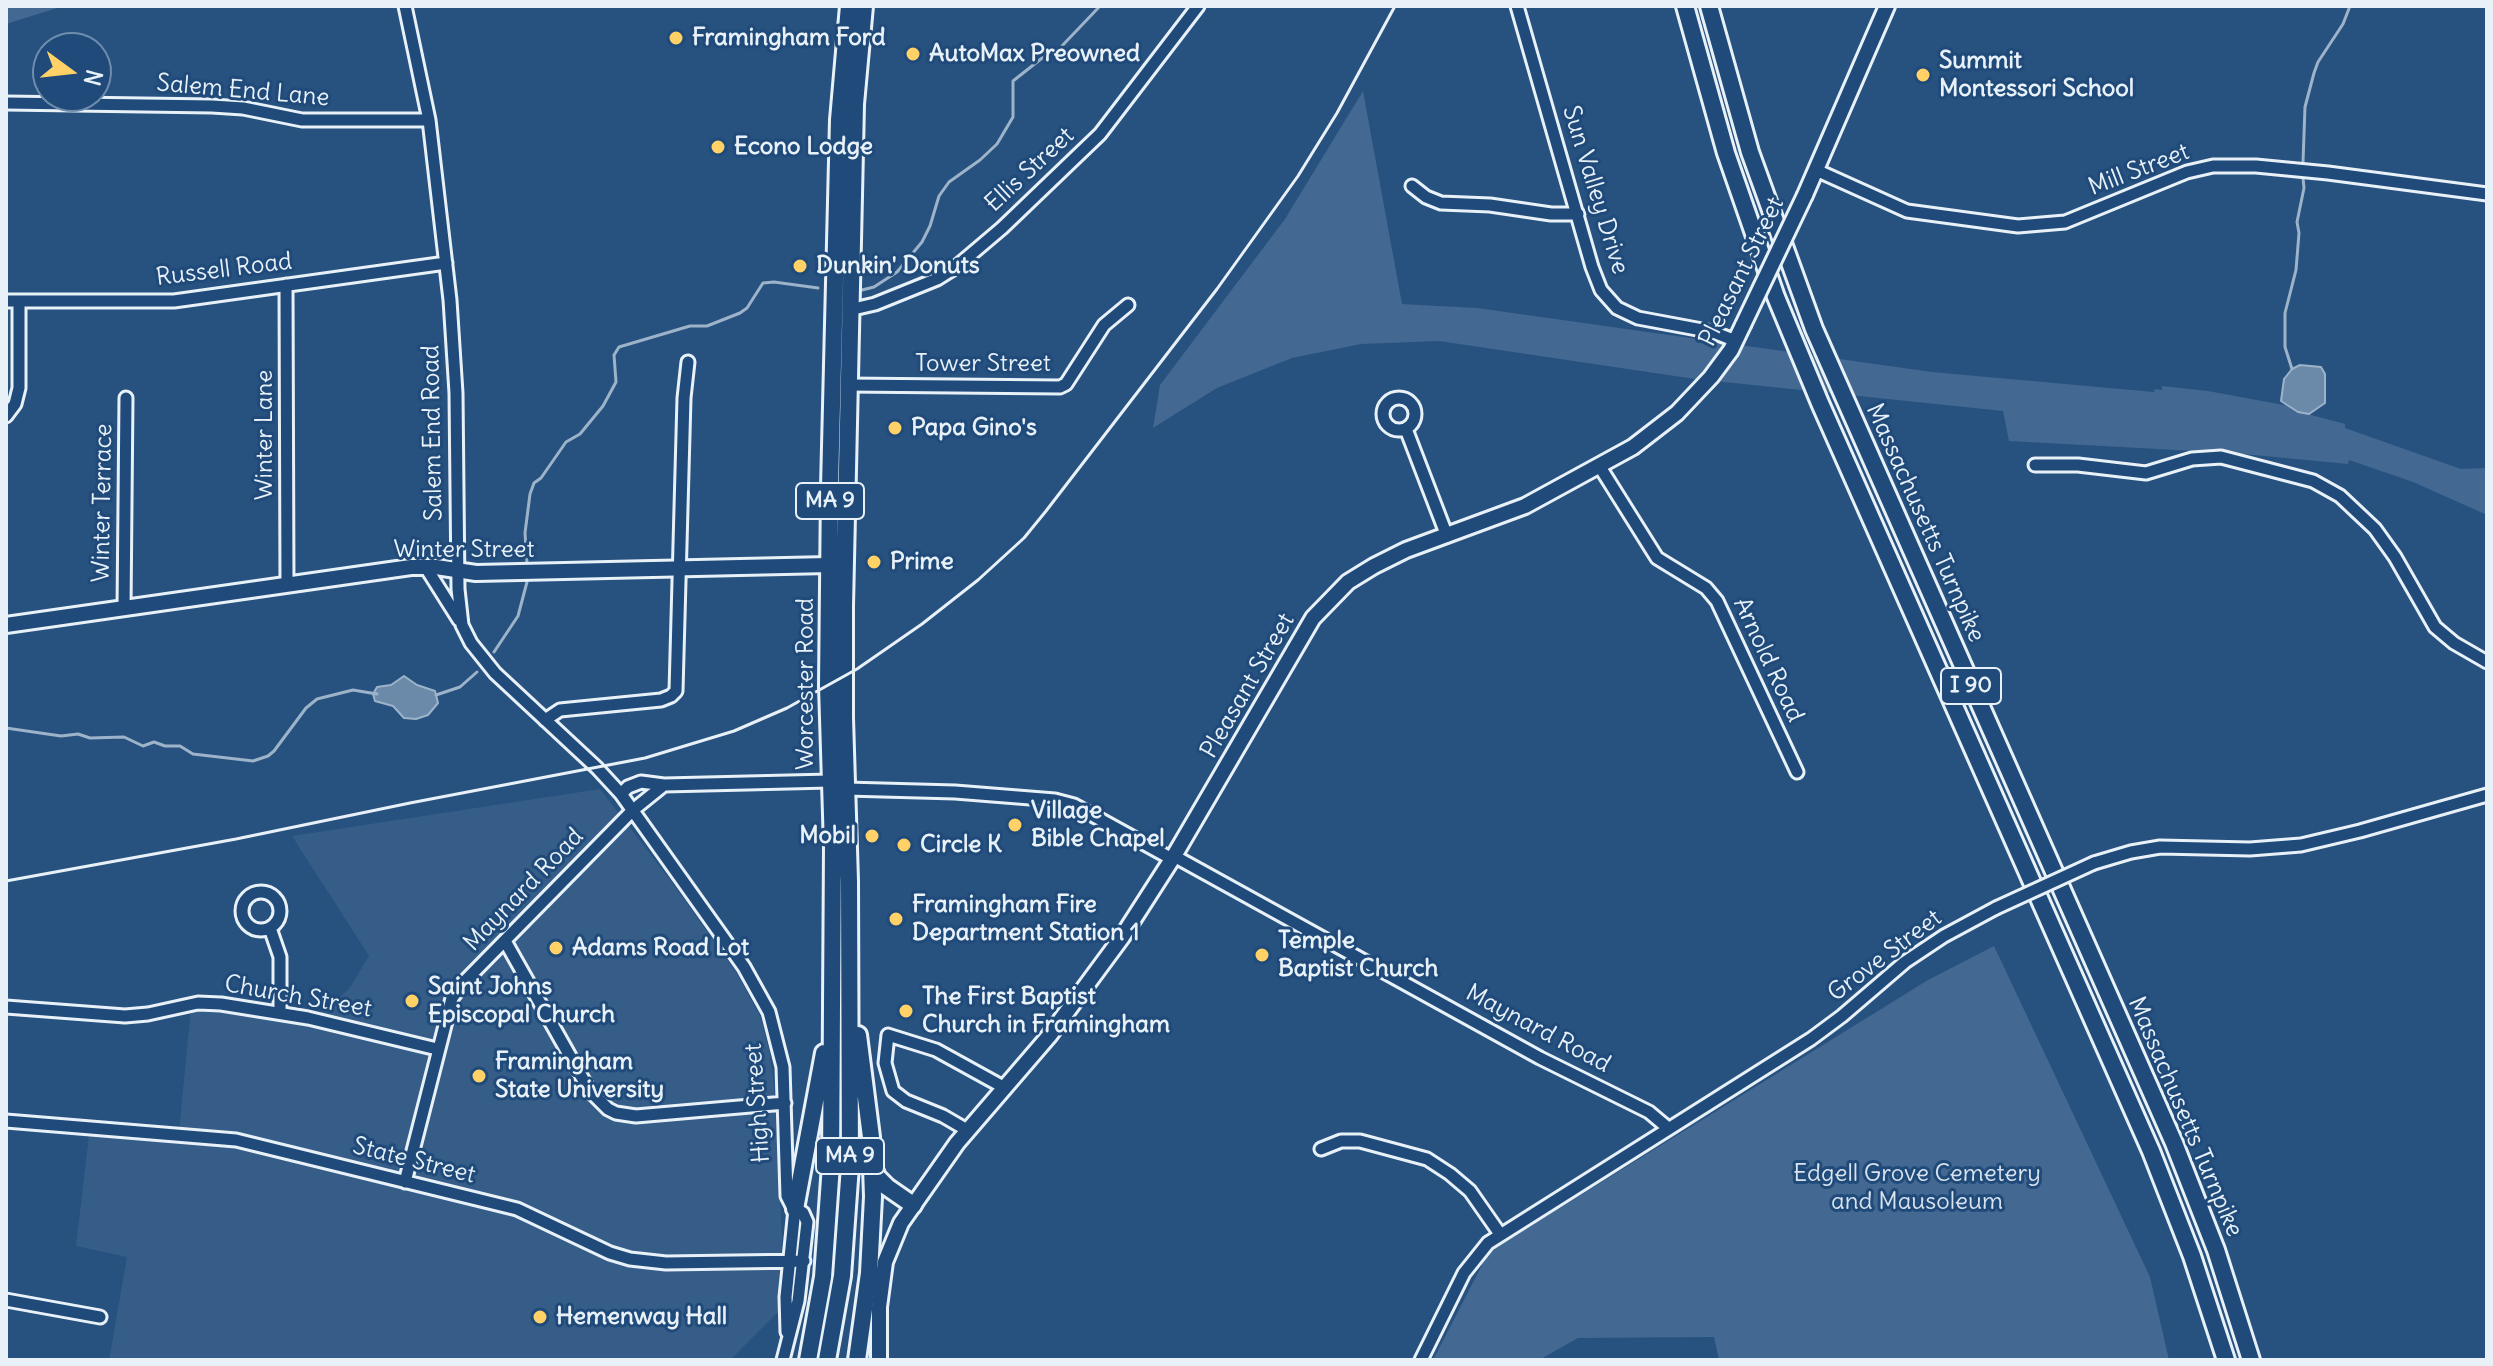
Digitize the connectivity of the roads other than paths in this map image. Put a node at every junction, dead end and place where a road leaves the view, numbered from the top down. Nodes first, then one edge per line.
1 (405, 6) edge
2 (849, 6) edge
3 (864, 6) edge
4 (1198, 6) edge
5 (1517, 6) edge
6 (1685, 6) edge
7 (1709, 6) edge
8 (1887, 6) edge
9 (6, 103) edge
10 (429, 120) junction
11 (1816, 170) junction
12 (1412, 186) dead end
13 (2487, 194) edge
14 (1578, 214) junction
15 (446, 263) junction
16 (286, 285) junction
17 (6, 301) edge
18 (19, 301) junction
19 (1128, 305) dead end
20 (849, 310) junction
21 (1736, 341) junction
22 (688, 362) dead end
23 (847, 385) junction
24 (126, 398) dead end
25 (6, 416) edge
26 (1406, 429) dead end
27 (2035, 465) dead end
28 (1600, 467) junction
29 (1447, 536) junction
30 (829, 565) junction
31 (425, 566) junction
32 (681, 570) junction
33 (458, 571) junction
34 (287, 585) junction
35 (124, 609) junction
36 (6, 625) edge
37 (462, 625) junction
38 (2487, 662) edge
39 (545, 720) junction
40 (1797, 772) dead end
41 (830, 781) junction
42 (664, 785) junction
43 (846, 789) junction
44 (621, 794) junction
45 (2487, 795) edge
46 (633, 810) junction
47 (1173, 858) junction
48 (270, 928) dead end
49 (505, 941) junction
50 (849, 951) junction
51 (761, 995) joint
52 (832, 996) junction
53 (6, 1007) edge
54 (280, 1013) junction
55 (437, 1049) junction
56 (1005, 1088) junction
57 (785, 1103) junction
58 (6, 1121) edge
59 (1668, 1128) junction
60 (967, 1130) junction
61 (1321, 1149) dead end
62 (873, 1168) junction
63 (405, 1182) junction
64 (913, 1205) junction
65 (795, 1209) junction
66 (1500, 1234) junction
67 (789, 1261) junction
68 (804, 1261) junction
69 (6, 1300) edge
70 (100, 1317) dead end
71 (788, 1337) junction
72 (783, 1360) edge
73 (808, 1360) edge
74 (827, 1360) edge
75 (857, 1360) edge
76 (879, 1360) edge
77 (1421, 1360) edge
78 (2226, 1360) edge
79 (2251, 1360) edge

1 - 10 street, Salem End Road
2 - 30 highway, Worcester Road / MA 9
3 - 20 highway, Worcester Road / MA 9
4 - 20 street, Ellis Street
5 - 14 street, Sun Valley Drive
6 - 78 highway, Massachusetts Turnpike / I 90
7 - 79 highway, Massachusetts Turnpike / I 90
8 - 11 main road, Pleasant Street
9 - 10 street, Salem End Lane
10 - 15 street, Salem End Road
11 - 13 street, Mill Street
11 - 21 main road, Pleasant Street, bridge
12 - 14 street
14 - 21 street, Sun Valley Drive
15 - 16 street, Russell Road
15 - 33 street, Salem End Road
16 - 18 street, Russell Road
16 - 34 street, Winter Lane
17 - 18 street, Russell Road
18 - 25 street
19 - 23 street, Tower Street
20 - 23 highway, Worcester Road / MA 9
21 - 28 main road, Pleasant Street
22 - 32 street
23 - 43 highway, Worcester Road / MA 9
24 - 35 street, Winter Terrace
26 - 29 street
27 - 38 street
28 - 29 main road, Pleasant Street
28 - 40 street, Arnold Road
29 - 47 main road, Pleasant Street
30 - 32 main road, Winter Street
30 - 41 highway, Worcester Road / MA 9
31 - 33 main road, Winter Street
31 - 34 main road, Winter Street
31 - 37 street
32 - 33 main road, Winter Street
32 - 39 street
33 - 37 street, Salem End Road
34 - 35 main road, Winter Street
35 - 36 main road, Winter Street
37 - 39 street, Salem End Road
39 - 44 street, Salem End Road
41 - 42 street
41 - 52 highway, Worcester Road / MA 9
42 - 44 street
42 - 46 street, Maynard Road
43 - 47 street, Maynard Road
43 - 50 highway, Worcester Road / MA 9
44 - 46 street, Salem End Road
45 - 59 street, Grove Street, bridge
46 - 49 street, Maynard Road
46 - 51 street, Salem End Road
47 - 56 main road, Pleasant Street
47 - 59 street, Maynard Road
48 - 54 street
49 - 55 street, Maynard Road
49 - 57 street
50 - 62 highway
50 - 74 highway, Worcester Road / MA 9
51 - 57 street, High Street
52 - 65 highway
52 - 73 highway, Worcester Road / MA 9
53 - 54 street, Church Street
54 - 55 street, Church Street
55 - 63 street, Maynard Road
56 - 60 main road, Pleasant Street
56 - 60 street
57 - 65 street, High Street
58 - 63 street, State Street
59 - 66 street, Grove Street
60 - 64 main road, Pleasant Street
61 - 66 street
62 - 64 highway
62 - 75 highway
63 - 67 street, State Street
64 - 76 main road, Pleasant Street
65 - 67 street, High Street
65 - 68 street, High Street
66 - 77 street, Grove Street
67 - 68 street, State Street
67 - 71 street, High Street
68 - 71 street, High Street
69 - 70 street
71 - 72 street, High Street

